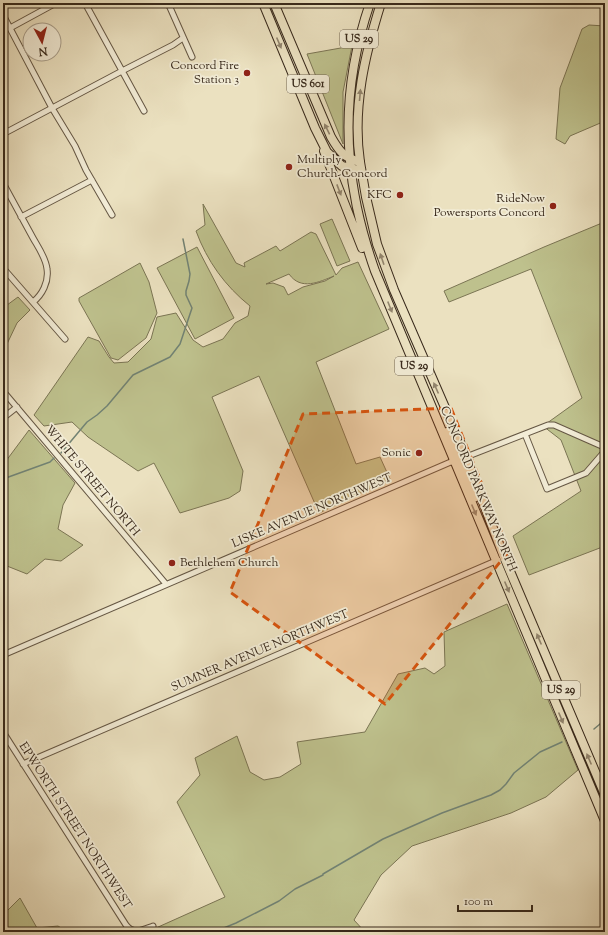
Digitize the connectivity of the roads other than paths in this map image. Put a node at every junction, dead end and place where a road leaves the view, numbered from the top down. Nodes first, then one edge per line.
1 (56, 3) edge
2 (85, 3) edge
3 (168, 3) edge
4 (263, 3) edge
5 (274, 3) edge
6 (370, 3) edge
7 (381, 3) edge
8 (3, 15) edge
9 (10, 28) junction
10 (183, 38) junction
11 (294, 52) junction
12 (285, 56) junction
13 (192, 57) dead end
14 (122, 71) junction
15 (52, 108) junction
16 (144, 111) dead end
17 (315, 128) junction
18 (3, 134) edge
19 (350, 160) junction
20 (361, 166) junction
21 (350, 169) junction
22 (92, 180) junction
23 (3, 183) edge
24 (112, 215) dead end
25 (21, 217) junction
26 (3, 268) edge
27 (375, 271) junction
28 (33, 302) junction
29 (414, 338) junction
30 (65, 339) dead end
31 (404, 342) junction
32 (423, 388) junction
33 (3, 391) edge
34 (17, 406) junction
35 (3, 418) edge
36 (525, 434) junction
37 (605, 451) edge
38 (466, 456) junction
39 (454, 461) junction
40 (483, 504) junction
41 (504, 557) junction
42 (496, 560) junction
43 (166, 584) junction
44 (3, 655) edge
45 (3, 732) edge
46 (23, 764) junction
47 (605, 795) edge
48 (601, 801) edge
49 (605, 821) edge
50 (153, 926) dead end

1 - 9 street
2 - 14 street
3 - 10 street
4 -> 12 main road, US 601
5 - 11 main road, US 601
6 - 19 main road, US 29
20 -> 7 main road, US 29
8 - 9 street
9 - 15 street
10 - 13 street
10 - 14 street
11 - 12 main road
19 -> 11 main road, US 601
12 - 17 main road, US 601
14 - 15 street
14 - 16 street
15 - 18 street
15 - 22 street
17 - 21 main road
17 -> 27 main road, US 601
19 - 20 main road
19 - 21 main road, CONCORD PARKWAY NORTH / US 29
20 - 21 main road
29 -> 20 main road, CONCORD PARKWAY NORTH / US 29
21 - 27 main road, CONCORD PARKWAY NORTH / US 29
22 - 24 street
22 - 25 street
23 - 25 street
25 - 28 street
26 - 28 street
27 -> 31 main road, CONCORD PARKWAY NORTH / US 29
28 - 30 street
29 - 31 main road
38 -> 29 main road, CONCORD PARKWAY NORTH / US 29
31 - 32 main road, CONCORD PARKWAY NORTH / US 29
32 - 38 main road
32 - 39 main road, CONCORD PARKWAY NORTH / US 29
33 - 34 street, WHITE STREET NORTH
34 - 35 street
34 - 43 street, WHITE STREET NORTH
36 - 37 street
36 - 37 street
36 - 38 street
38 - 40 main road, CONCORD PARKWAY NORTH / US 29
39 - 40 main road
39 -> 42 main road, CONCORD PARKWAY NORTH / US 29
39 - 43 street, LISKE AVENUE NORTHWEST
40 - 41 main road, CONCORD PARKWAY NORTH / US 29
41 - 42 street, SUMNER AVENUE NORTHWEST
47 -> 41 main road, CONCORD PARKWAY NORTH / US 29
42 - 46 street, SUMNER AVENUE NORTHWEST
42 -> 48 main road, CONCORD PARKWAY NORTH / US 29
43 - 44 street, LISKE AVENUE NORTHWEST
45 - 46 street, EPWORTH STREET NORTHWEST
46 - 50 street, EPWORTH STREET NORTHWEST
48 - 49 main road, CONCORD PARKWAY NORTH / US 29

